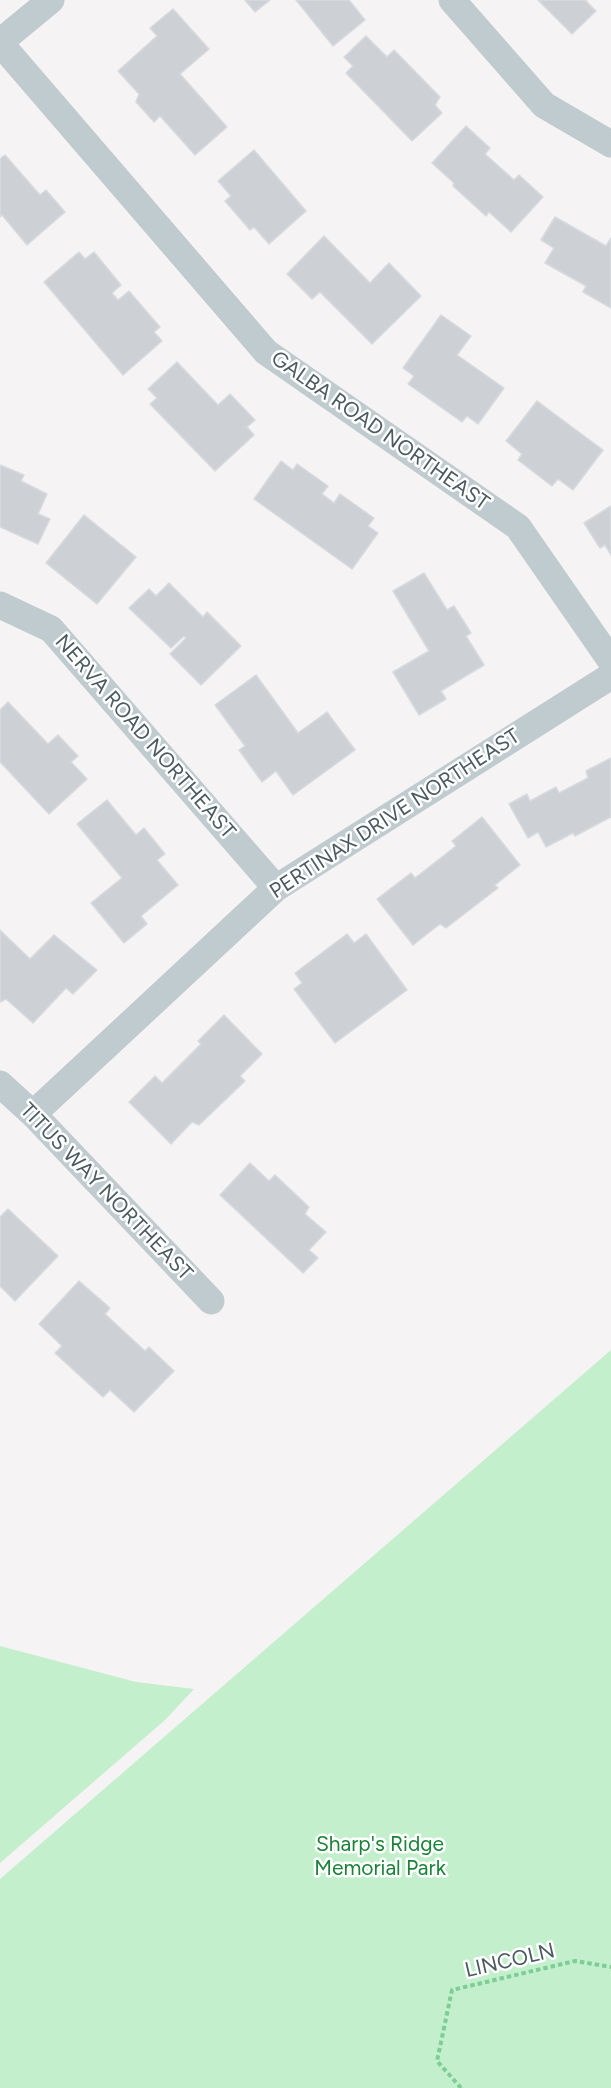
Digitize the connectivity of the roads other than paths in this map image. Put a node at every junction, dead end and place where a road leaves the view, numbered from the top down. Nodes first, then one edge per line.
1 (51, 0) edge
2 (452, 0) edge
3 (0, 43) edge
4 (611, 144) edge
5 (0, 605) edge
6 (611, 661) edge
7 (611, 676) edge
8 (276, 888) junction
9 (0, 1084) edge
10 (33, 1114) junction
11 (211, 1301) dead end

1 - 3 street
2 - 4 street
3 - 6 street, GALBA ROAD NORTHEAST
5 - 8 street, NERVA ROAD NORTHEAST
7 - 8 street, PERTINAX DRIVE NORTHEAST
8 - 10 street, PERTINAX DRIVE NORTHEAST
9 - 10 street, TITUS WAY NORTHEAST
10 - 11 street, TITUS WAY NORTHEAST

